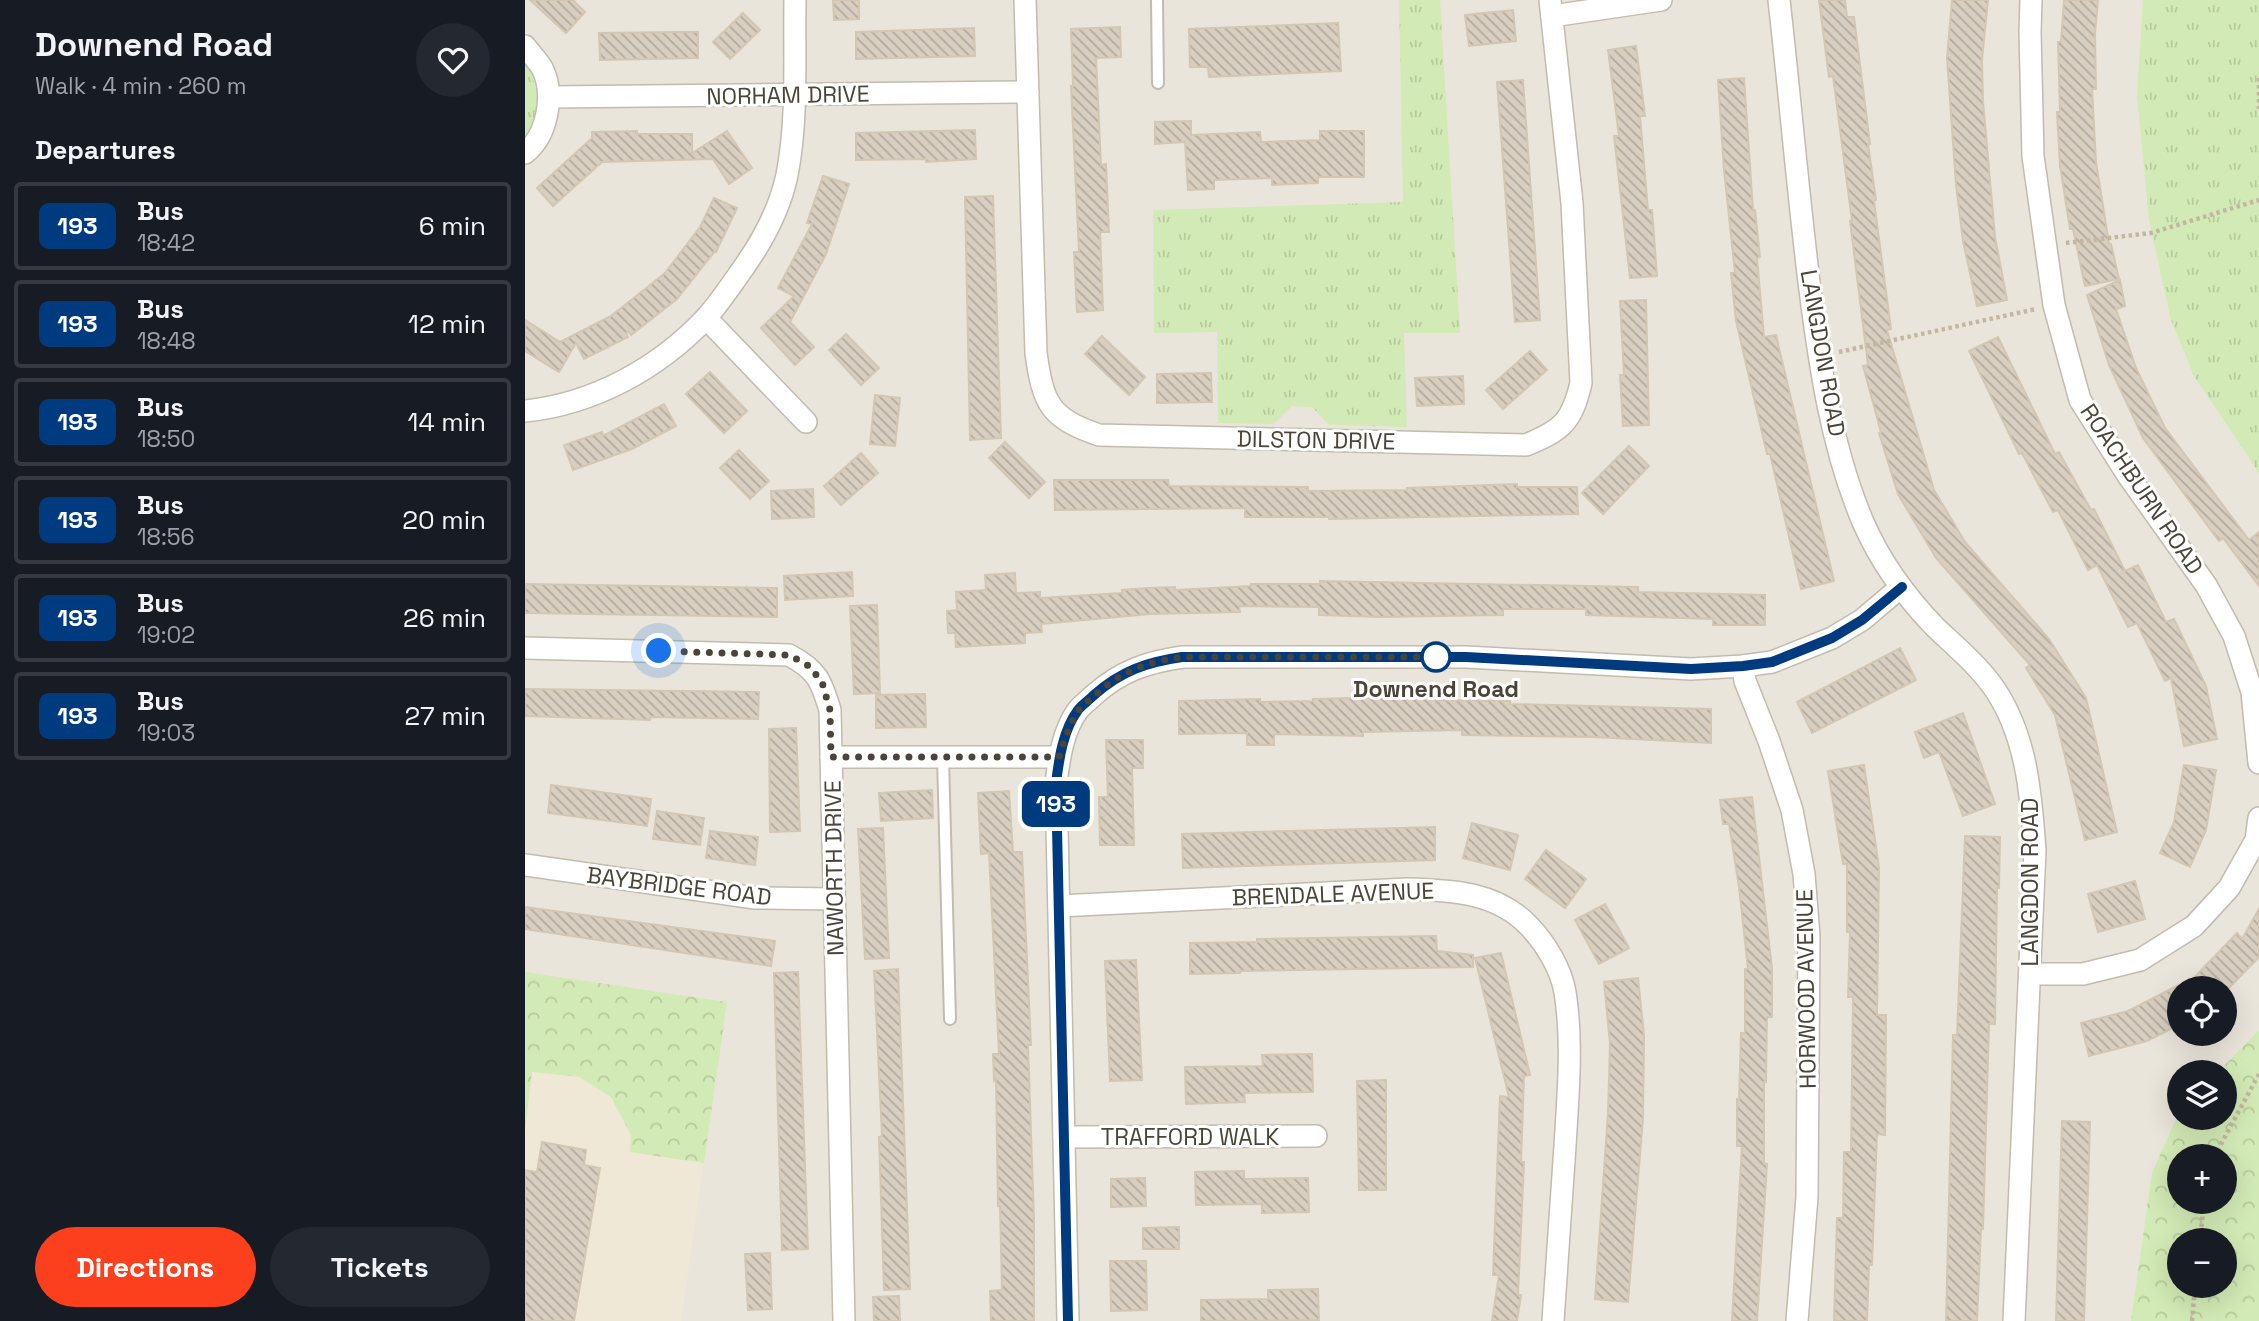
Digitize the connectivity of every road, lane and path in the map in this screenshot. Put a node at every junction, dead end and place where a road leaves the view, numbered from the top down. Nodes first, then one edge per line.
1 (795, 0) edge
2 (1025, 0) edge
3 (1157, 0) edge
4 (1661, 0) edge
5 (1779, 0) edge
6 (2031, 0) edge
7 (1551, 8) edge
8 (525, 46) edge
9 (2259, 78) edge
10 (1158, 83) dead end
11 (1028, 92) junction
12 (794, 96) junction
13 (549, 97) junction
14 (2259, 108) edge
15 (525, 153) edge
16 (2259, 200) edge
17 (2045, 246) junction
18 (2054, 305) junction
19 (706, 318) junction
20 (1819, 357) junction
21 (525, 411) edge
22 (806, 422) dead end
23 (1902, 587) junction
24 (525, 648) edge
25 (1743, 666) junction
26 (831, 757) junction
27 (943, 757) junction
28 (1059, 757) junction
29 (2259, 762) edge
30 (2259, 818) edge
31 (525, 866) edge
32 (834, 899) junction
33 (1059, 906) junction
34 (2031, 974) junction
35 (950, 1019) dead end
36 (2259, 1074) edge
37 (1316, 1136) dead end
38 (1064, 1138) junction
39 (2221, 1144) edge
40 (2194, 1298) edge
41 (844, 1321) edge
42 (1068, 1321) edge
43 (1553, 1321) edge
44 (1797, 1321) edge
45 (2014, 1321) edge
46 (2192, 1321) edge

1 - 12 street
2 - 11 street, DILSTON DRIVE
3 - 10 lane
4 - 7 street
5 - 20 street, LANGDON ROAD
6 - 17 street, ROACHBURN ROAD
7 - 11 street, DILSTON DRIVE
8 - 13 street
9 - 14 path
11 - 12 street, NORHAM DRIVE
12 - 13 street, NORHAM DRIVE
12 - 19 street
13 - 15 street
16 - 17 path
17 - 18 street, ROACHBURN ROAD
18 - 20 path
18 - 29 street, ROACHBURN ROAD
19 - 21 street
19 - 22 street
20 - 23 street, LANGDON ROAD
23 - 25 street
23 - 34 street, LANGDON ROAD
24 - 26 street, NAWORTH DRIVE
25 - 28 street
25 - 44 street, HORWOOD AVENUE
26 - 27 street
26 - 32 street, NAWORTH DRIVE
27 - 28 street
27 - 35 lane
28 - 33 street
30 - 34 street
31 - 32 street, BAYBRIDGE ROAD
32 - 41 street, NAWORTH DRIVE
33 - 38 street
33 - 43 street, BRENDALE AVENUE
34 - 45 street, LANGDON ROAD
36 - 39 path
37 - 38 street, TRAFFORD WALK
38 - 42 street
40 - 46 path

